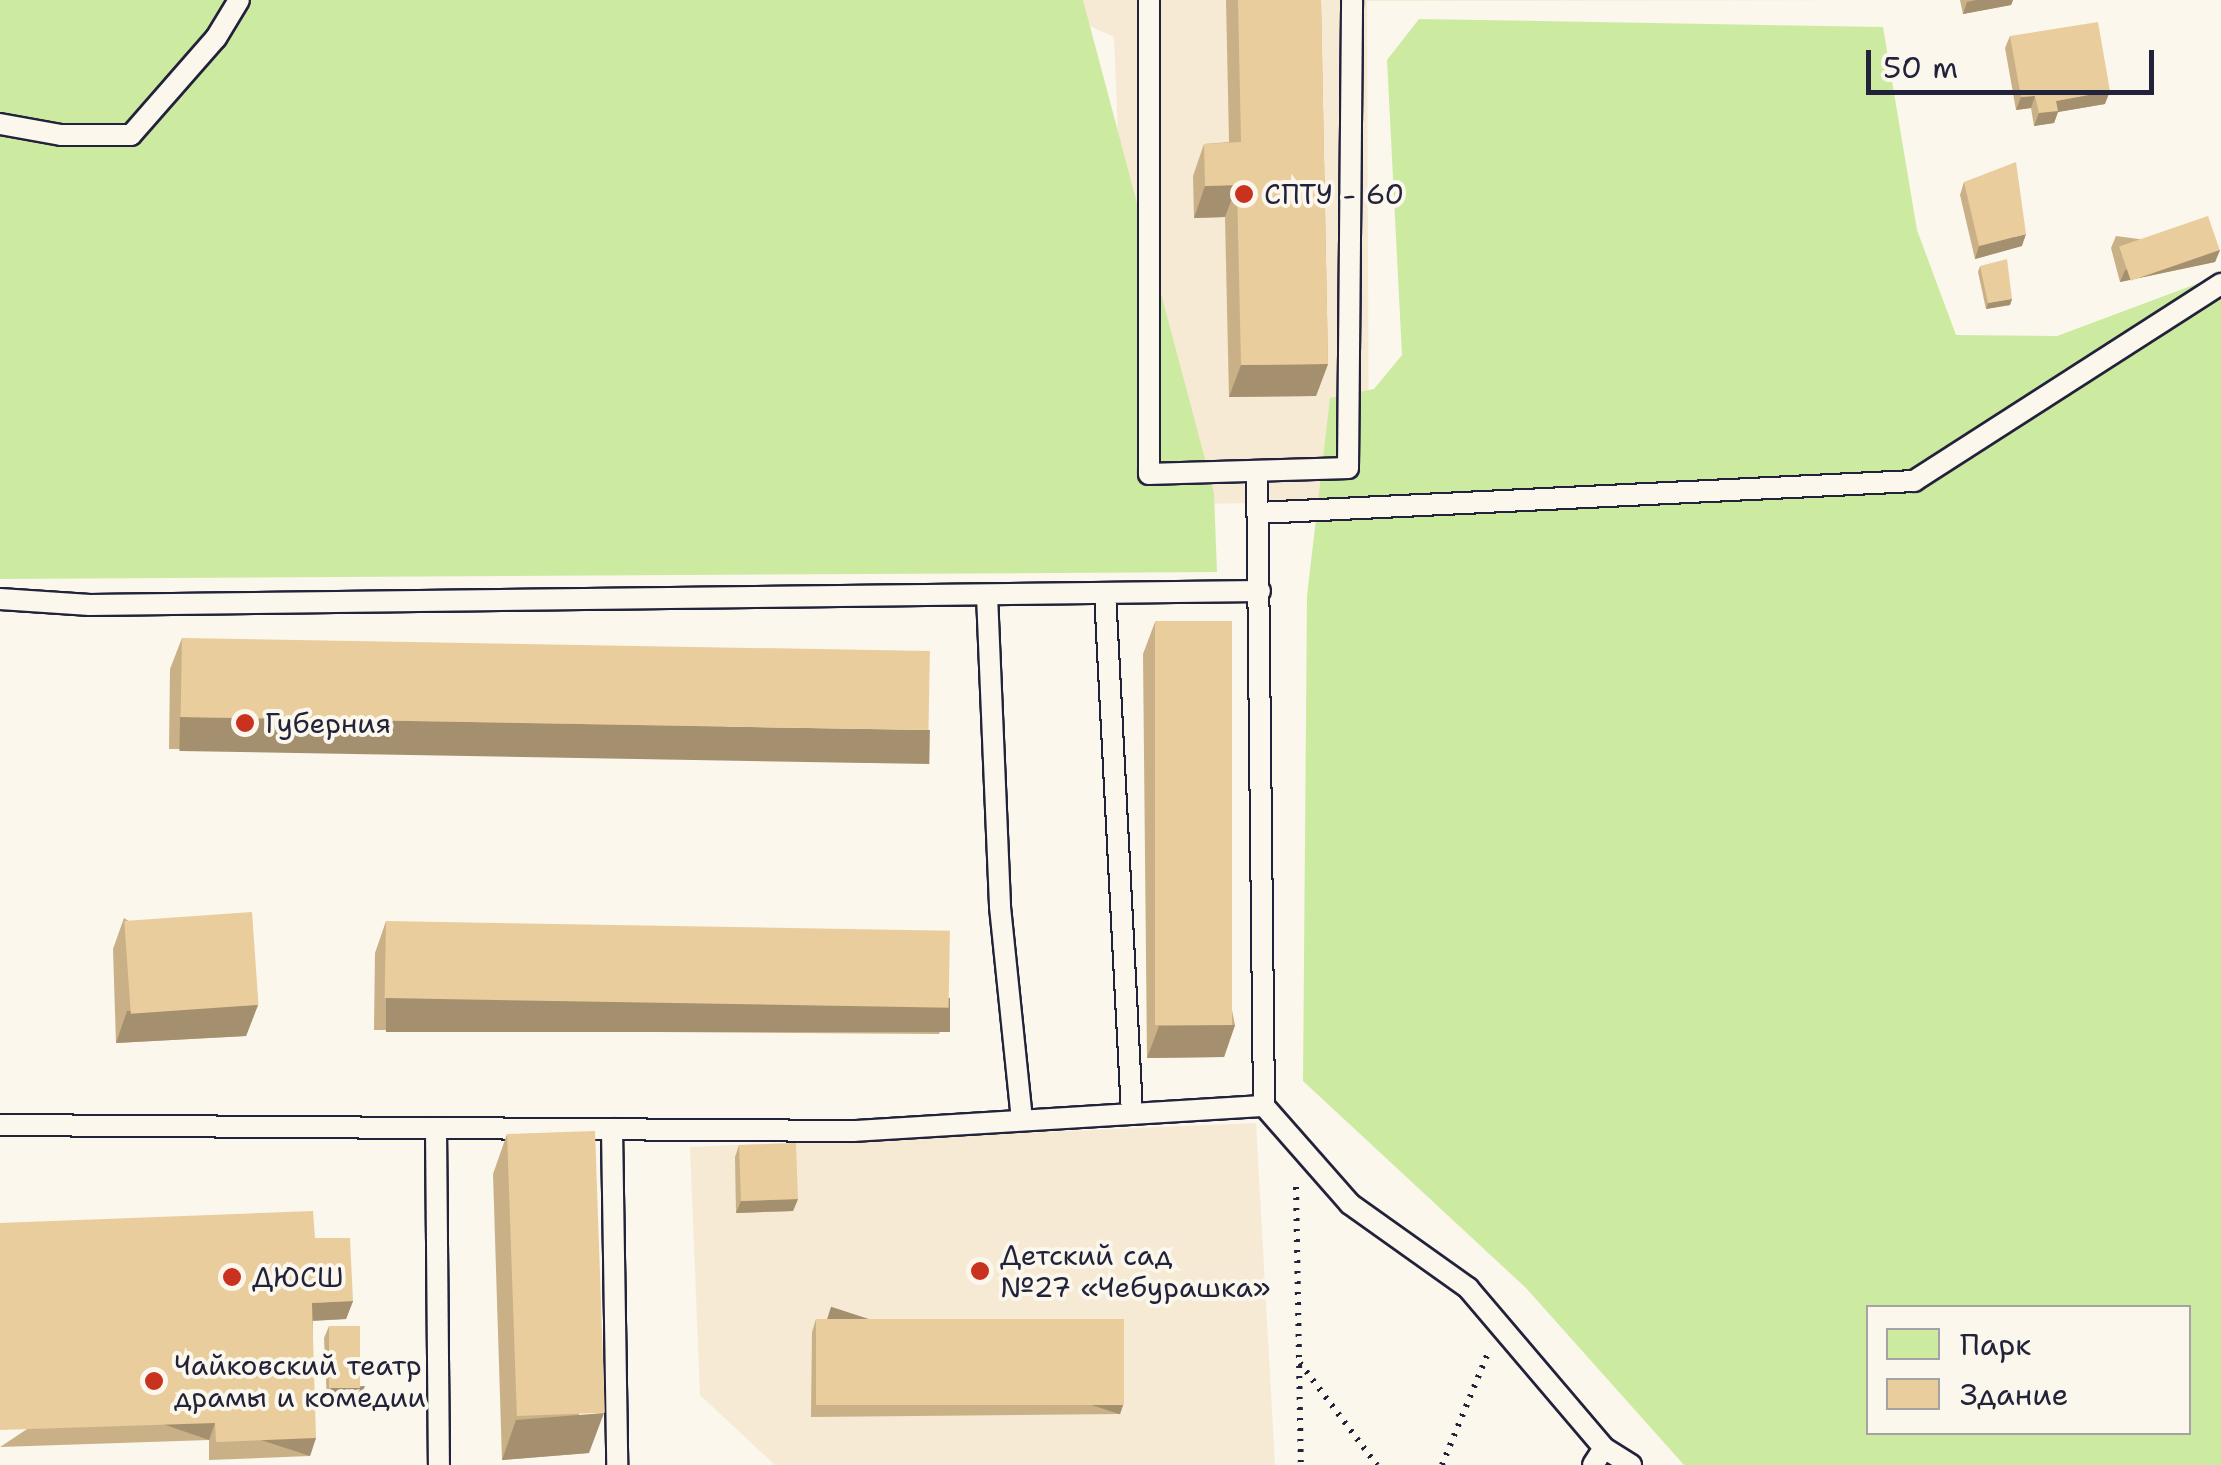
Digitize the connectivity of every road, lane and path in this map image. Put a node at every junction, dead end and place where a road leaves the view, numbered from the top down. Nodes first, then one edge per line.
1 (239, 0) edge
2 (1352, 0) edge
3 (1145, 5) edge
4 (0, 124) edge
5 (2221, 284) edge
6 (1257, 471) junction
7 (1258, 513) junction
8 (1260, 591) junction
9 (1105, 592) junction
10 (987, 595) junction
11 (0, 599) edge
12 (1264, 1106) junction
13 (1132, 1114) junction
14 (1022, 1120) junction
15 (0, 1125) edge
16 (436, 1128) junction
17 (612, 1129) junction
18 (1295, 1141) junction
19 (1500, 1324) junction
20 (1299, 1362) junction
21 (1598, 1457) edge
22 (439, 1465) edge
23 (617, 1465) edge
24 (1301, 1465) edge
25 (1377, 1465) edge
26 (1442, 1465) edge
27 (1631, 1465) edge

1 - 4 lane
2 - 6 lane
3 - 6 lane
5 - 7 lane
6 - 7 lane
7 - 8 lane
8 - 9 lane
8 - 12 lane
9 - 10 lane
9 - 13 lane
10 - 11 lane
10 - 14 lane
12 - 13 lane
12 - 18 lane
13 - 14 lane
14 - 17 lane
15 - 16 lane
16 - 17 lane
16 - 22 lane
17 - 23 lane
18 - 19 lane
18 - 20 path
19 - 21 lane
19 - 26 path
20 - 24 path
20 - 25 path
21 - 27 lane

